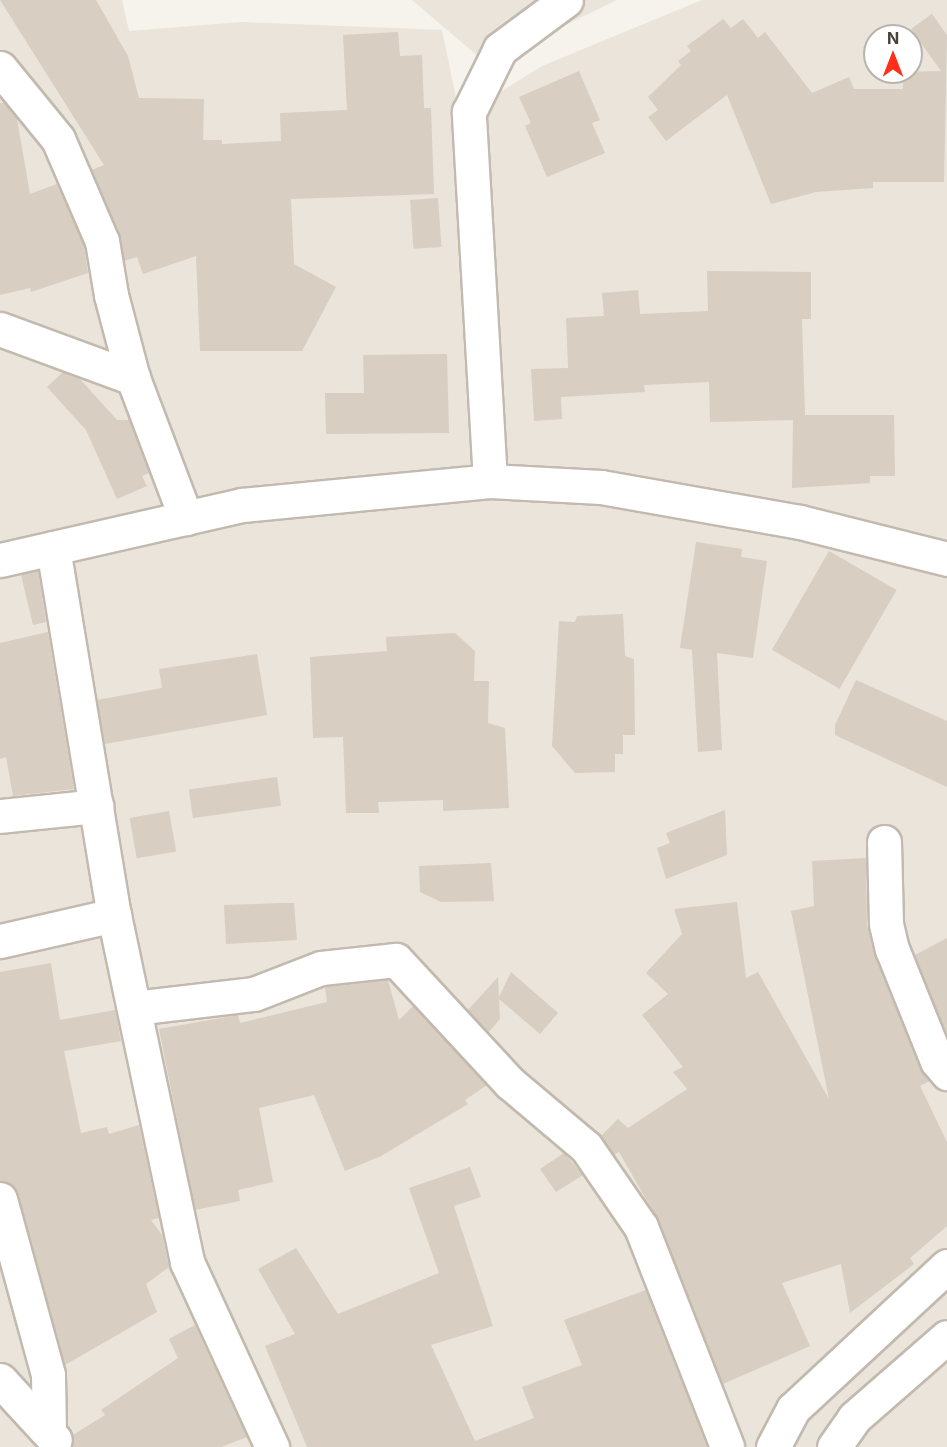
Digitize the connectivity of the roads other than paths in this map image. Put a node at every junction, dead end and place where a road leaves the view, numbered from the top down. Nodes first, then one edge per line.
1 (566, 0) edge
2 (0, 68) edge
3 (0, 329) edge
4 (133, 378) junction
5 (490, 481) junction
6 (186, 518) junction
7 (53, 548) junction
8 (947, 559) edge
9 (0, 560) edge
10 (96, 806) junction
11 (0, 816) edge
12 (884, 842) dead end
13 (114, 915) junction
14 (0, 941) edge
15 (134, 1008) junction
16 (947, 1073) edge
17 (0, 1199) edge
18 (947, 1266) edge
19 (947, 1337) edge
20 (0, 1380) edge
21 (54, 1439) edge
22 (272, 1447) edge
23 (727, 1447) edge
24 (773, 1447) edge
25 (834, 1447) edge

1 - 5 street
2 - 4 street
3 - 4 street
4 - 6 street
5 - 6 street
5 - 8 street
6 - 7 street
7 - 9 street
7 - 10 street
10 - 11 street
10 - 13 street
12 - 16 street
13 - 14 street
13 - 15 street
15 - 22 street
15 - 23 street
17 - 21 street
18 - 24 street
19 - 25 street
20 - 21 street

